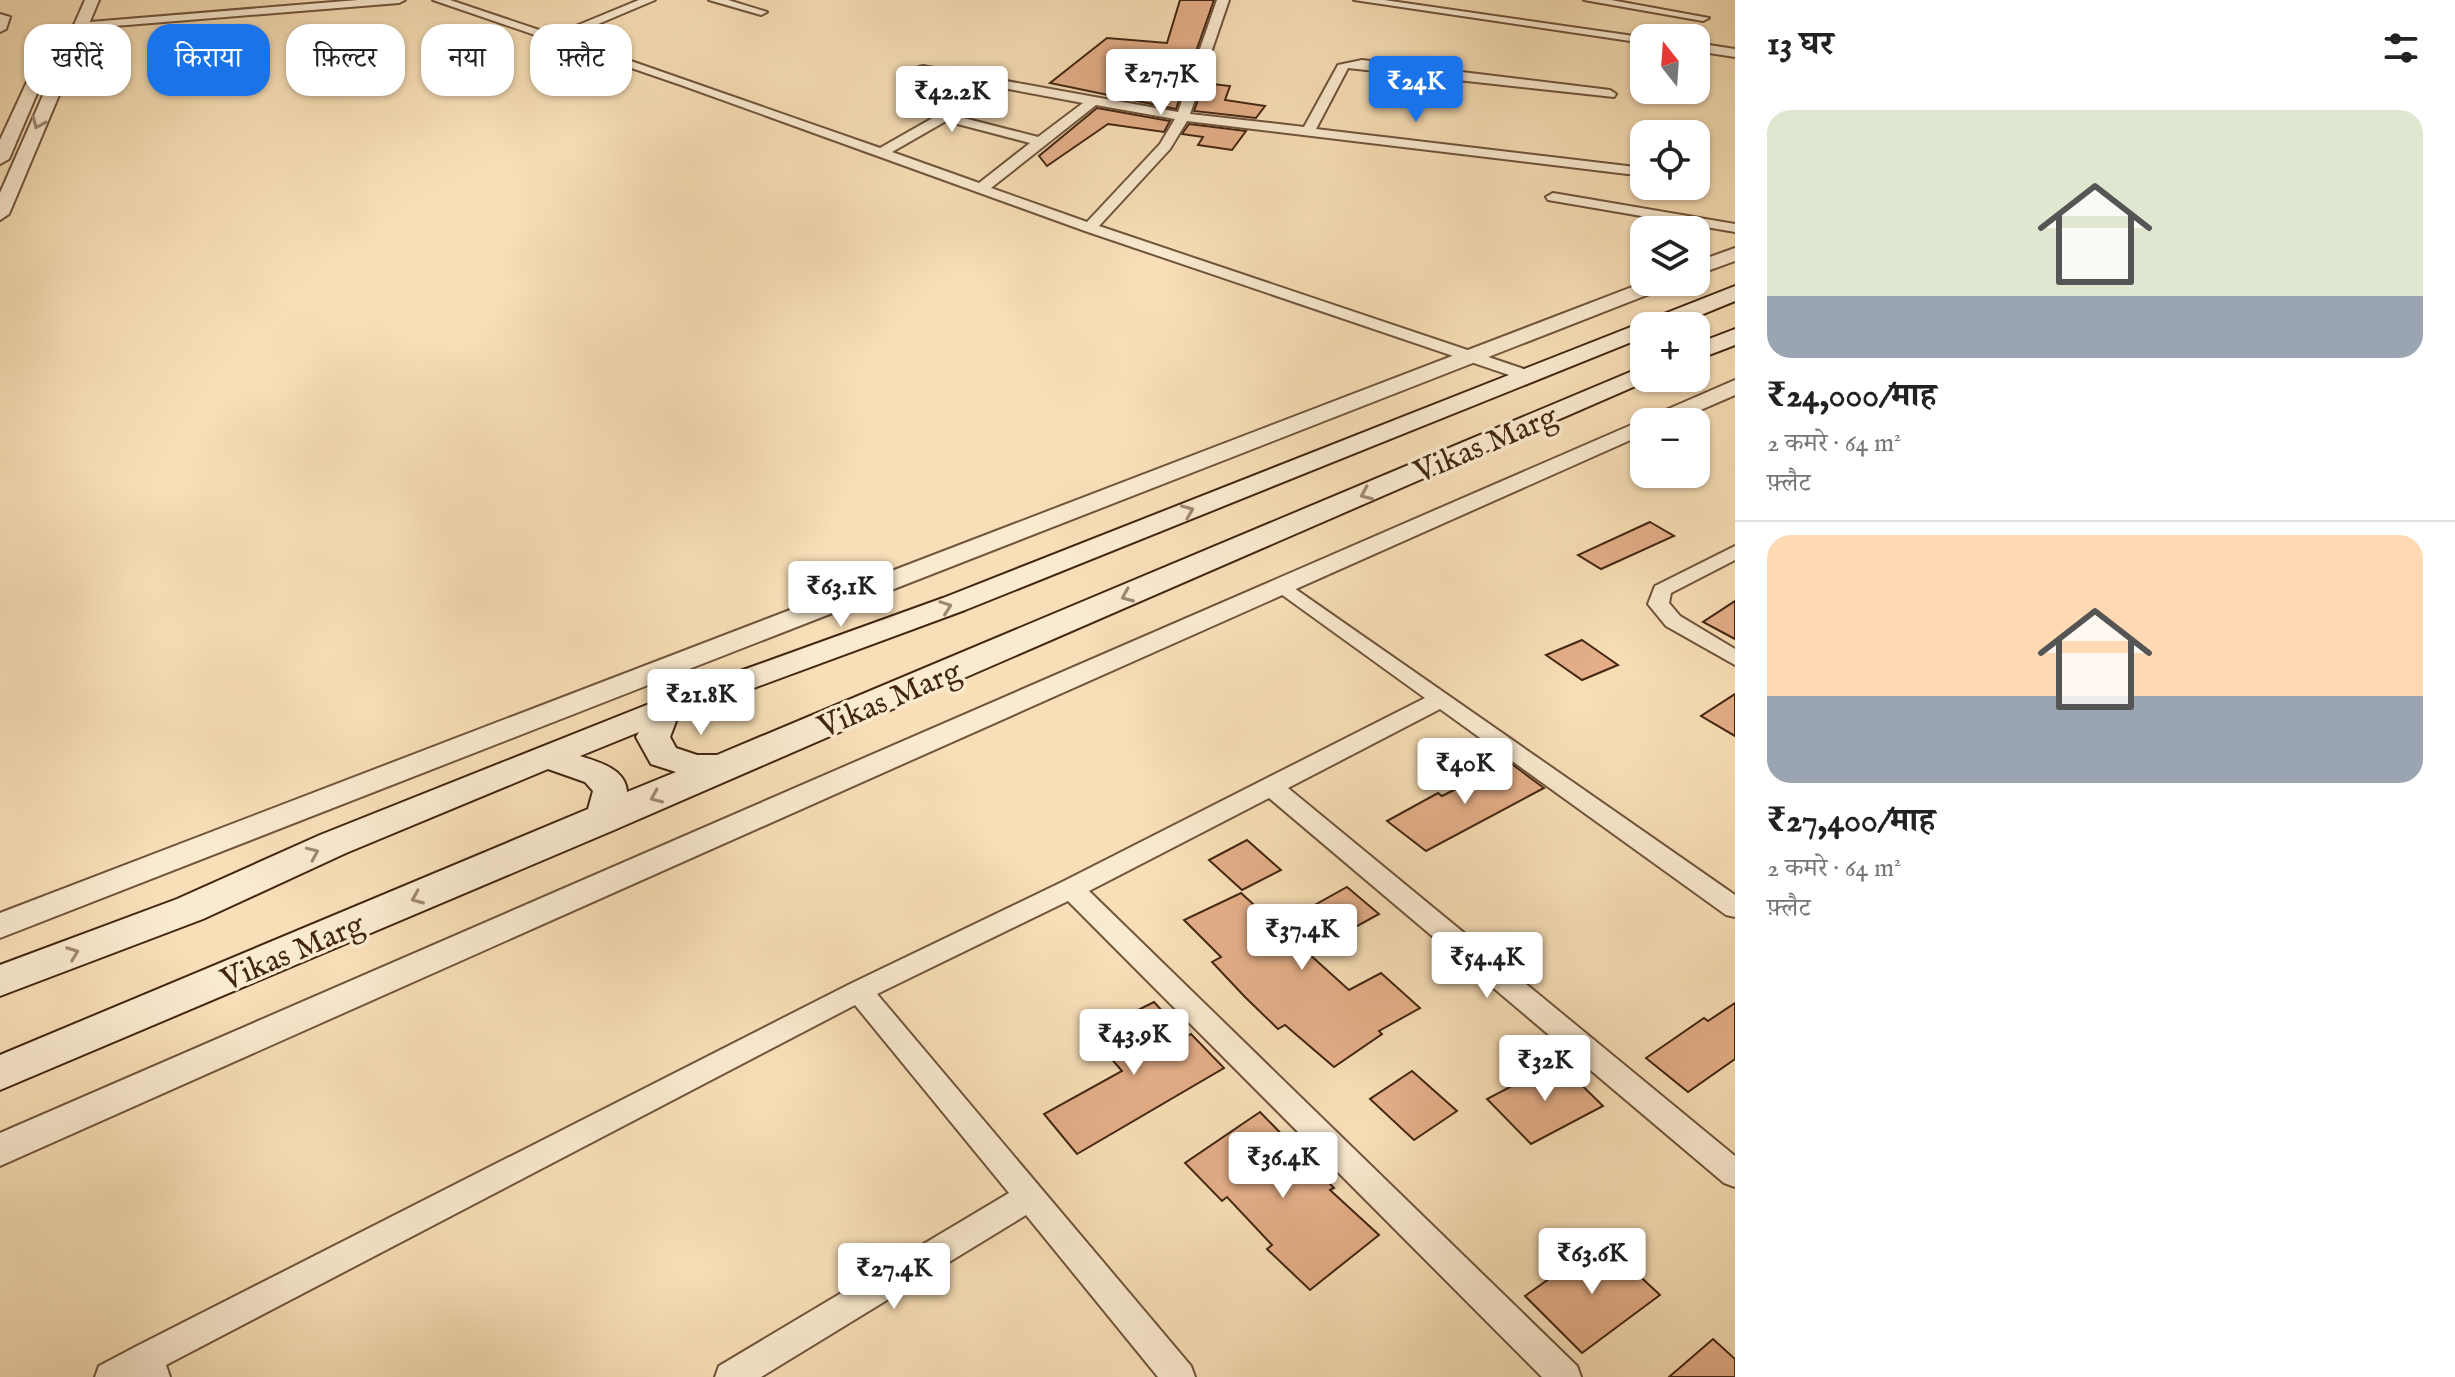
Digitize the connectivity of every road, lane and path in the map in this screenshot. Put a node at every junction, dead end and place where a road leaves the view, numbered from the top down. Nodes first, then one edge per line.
1 (92, 0) edge
2 (399, 0) edge
3 (439, 0) edge
4 (649, 0) edge
5 (715, 0) edge
6 (1223, 0) edge
7 (1360, 0) edge
8 (1590, 0) edge
9 (67, 12) dead end
10 (761, 12) dead end
11 (1610, 16) edge
12 (0, 17) edge
13 (1703, 18) dead end
14 (79, 24) edge
15 (103, 24) edge
16 (590, 24) edge
17 (0, 29) edge
18 (530, 30) edge
19 (1630, 30) edge
20 (1710, 49) edge
21 (1735, 53) edge
22 (632, 64) edge
23 (923, 70) dead end
24 (1003, 83) junction
25 (1610, 94) dead end
26 (49, 96) edge
27 (1093, 101) junction
28 (946, 117) junction
29 (1183, 117) junction
30 (1309, 130) junction
31 (1040, 142) junction
32 (883, 152) junction
33 (0, 159) edge
34 (1630, 170) edge
35 (983, 187) junction
36 (1553, 197) dead end
37 (0, 214) edge
38 (1090, 228) junction
39 (1735, 228) edge
40 (1735, 254) edge
41 (1710, 264) edge
42 (1735, 293) edge
43 (1630, 295) edge
44 (1688, 312) edge
45 (1630, 335) edge
46 (1735, 336) edge
47 (1710, 347) edge
48 (1473, 357) junction
49 (1527, 376) junction
50 (1630, 381) edge
51 (1735, 387) edge
52 (1686, 408) edge
53 (1630, 432) edge
54 (1735, 552) edge
55 (1281, 585) junction
56 (1735, 658) edge
57 (1442, 699) junction
58 (665, 709) junction
59 (547, 757) junction
60 (730, 766) junction
61 (1272, 787) junction
62 (602, 821) junction
63 (1071, 889) junction
64 (1735, 908) edge
65 (0, 926) edge
66 (0, 981) edge
67 (859, 991) junction
68 (0, 1073) edge
69 (0, 1150) edge
70 (1735, 1174) edge
71 (1029, 1197) junction
72 (151, 1368) edge
73 (111, 1377) edge
74 (731, 1377) edge
75 (1179, 1377) edge
76 (1565, 1377) edge

1 - 14 street
2 - 15 street
3 - 18 street
4 - 16 street
5 - 10 street
6 - 29 street
7 - 11 street
8 - 11 street
9 - 33 street
11 - 13 street
11 - 19 street
12 - 17 street
20 - 21 street
22 - 32 street
23 - 24 street
24 - 27 street
24 - 28 street
25 - 30 street
26 -> 37 street
27 - 29 street
27 - 31 street
28 - 31 street
28 - 32 street
29 - 30 street
29 - 38 street
30 - 34 street
31 - 35 street
32 - 35 street
35 - 38 street
36 - 39 street
38 - 48 street
40 - 41 street
42 - 44 main road
43 - 48 street
45 - 49 main road, Vikas Marg
46 - 47 main road
48 - 49 street
48 - 65 street
58 -> 49 main road, Vikas Marg
50 -> 60 main road, Vikas Marg
51 - 52 street
53 - 55 street
54 - 56 street
55 - 57 street
55 - 69 street
57 - 61 street
57 - 64 street
58 - 59 main road, Vikas Marg
58 - 60 main road
59 - 62 main road
66 -> 59 main road, Vikas Marg
60 -> 62 main road, Vikas Marg
61 - 63 street
61 - 70 street
62 -> 68 main road, Vikas Marg
63 - 67 street
63 - 76 street
67 - 71 street
67 - 72 street
71 - 74 street
71 - 75 street
72 - 73 street

